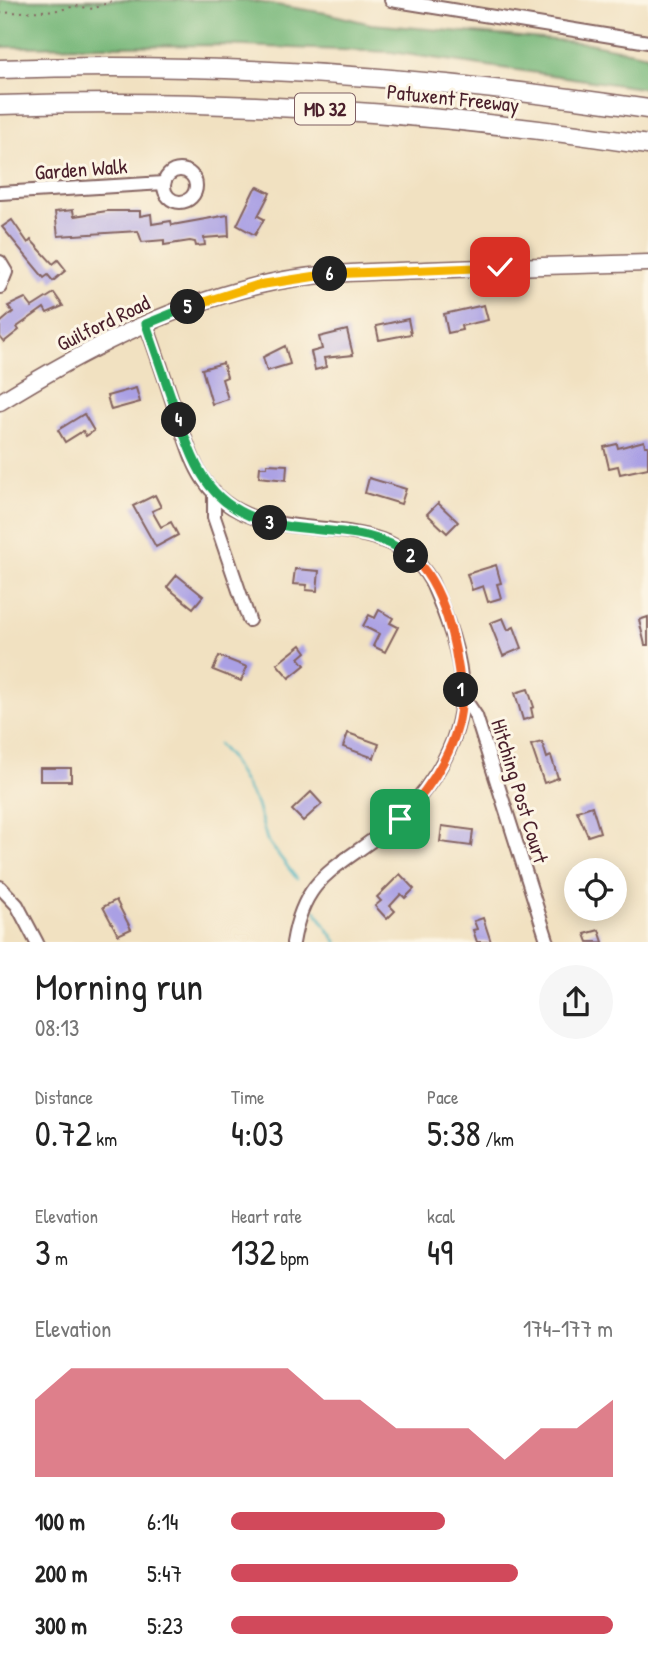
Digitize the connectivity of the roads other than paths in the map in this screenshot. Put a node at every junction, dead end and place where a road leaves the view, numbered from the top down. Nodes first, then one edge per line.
1 (391, 0) edge
2 (451, 5) edge
3 (648, 42) edge
4 (0, 69) edge
5 (0, 104) edge
6 (648, 109) edge
7 (648, 145) edge
8 (164, 183) dead end
9 (0, 193) edge
10 (0, 262) edge
11 (648, 263) edge
12 (0, 287) edge
13 (146, 324) junction
14 (0, 402) edge
15 (214, 492) junction
16 (249, 620) dead end
17 (462, 695) junction
18 (0, 887) edge
19 (36, 942) edge
20 (293, 942) edge
21 (548, 942) edge

1 - 2 street
2 - 3 street
4 - 6 highway, Patuxent Freeway / MD 32
5 - 7 highway, Patuxent Freeway / MD 32
8 - 9 street, Garden Walk
10 - 12 street
11 - 13 main road, Guilford Road
13 - 14 main road, Guilford Road
13 - 15 street
15 - 16 street
15 - 17 street
17 - 20 street
17 - 21 street, Hitching Post Court
18 - 19 street

